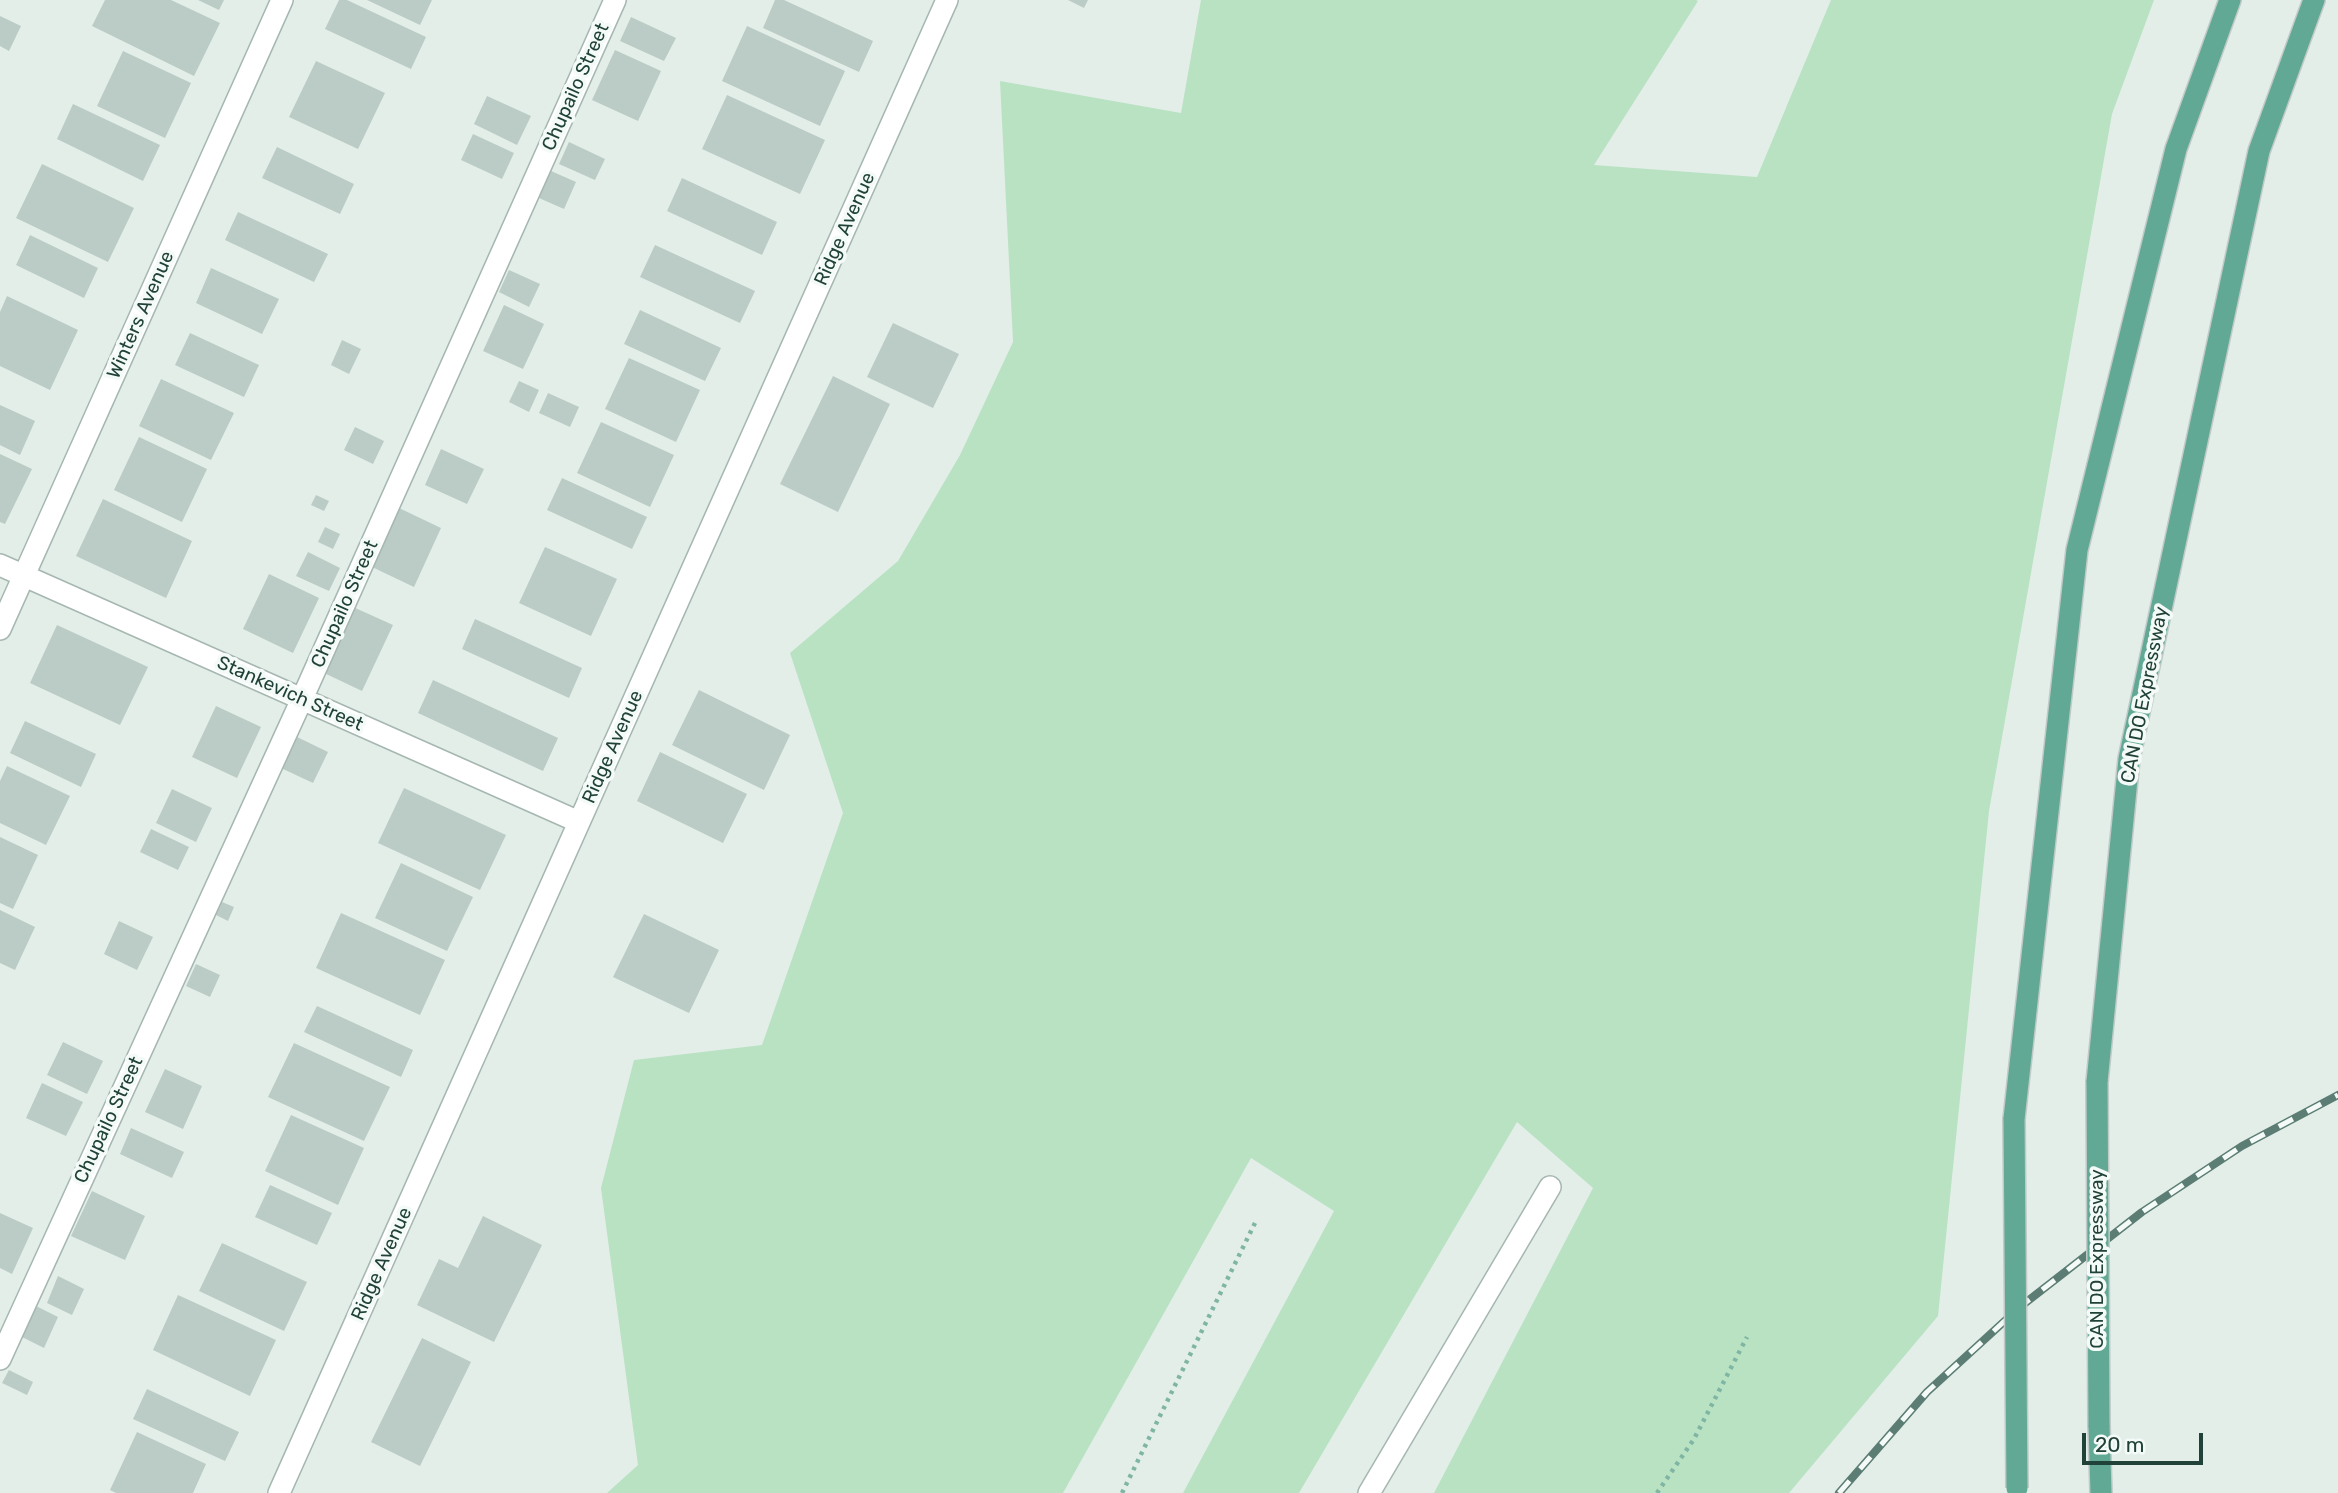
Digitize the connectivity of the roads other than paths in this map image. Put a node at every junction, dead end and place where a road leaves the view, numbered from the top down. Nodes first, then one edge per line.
1 (282, 0) edge
2 (615, 0) edge
3 (947, 0) edge
4 (2230, 0) edge
5 (2314, 0) edge
6 (0, 565) edge
7 (24, 575) junction
8 (0, 629) edge
9 (302, 699) junction
10 (579, 822) junction
11 (1550, 1187) dead end
12 (0, 1359) edge
13 (2017, 1490) edge
14 (279, 1493) edge
15 (1369, 1493) edge
16 (2101, 1493) edge

1 - 7 street, Winters Avenue
2 - 9 street, Chupailo Street
3 - 10 street, Ridge Avenue
4 - 13 main road, bridge
5 - 16 main road, CAN DO Expressway, bridge
6 - 7 street, Stankevich Street
7 - 8 street, Winters Avenue
7 - 9 street, Stankevich Street
9 - 10 street, Stankevich Street
9 - 12 street, Chupailo Street
10 - 14 street, Ridge Avenue
11 - 15 street

